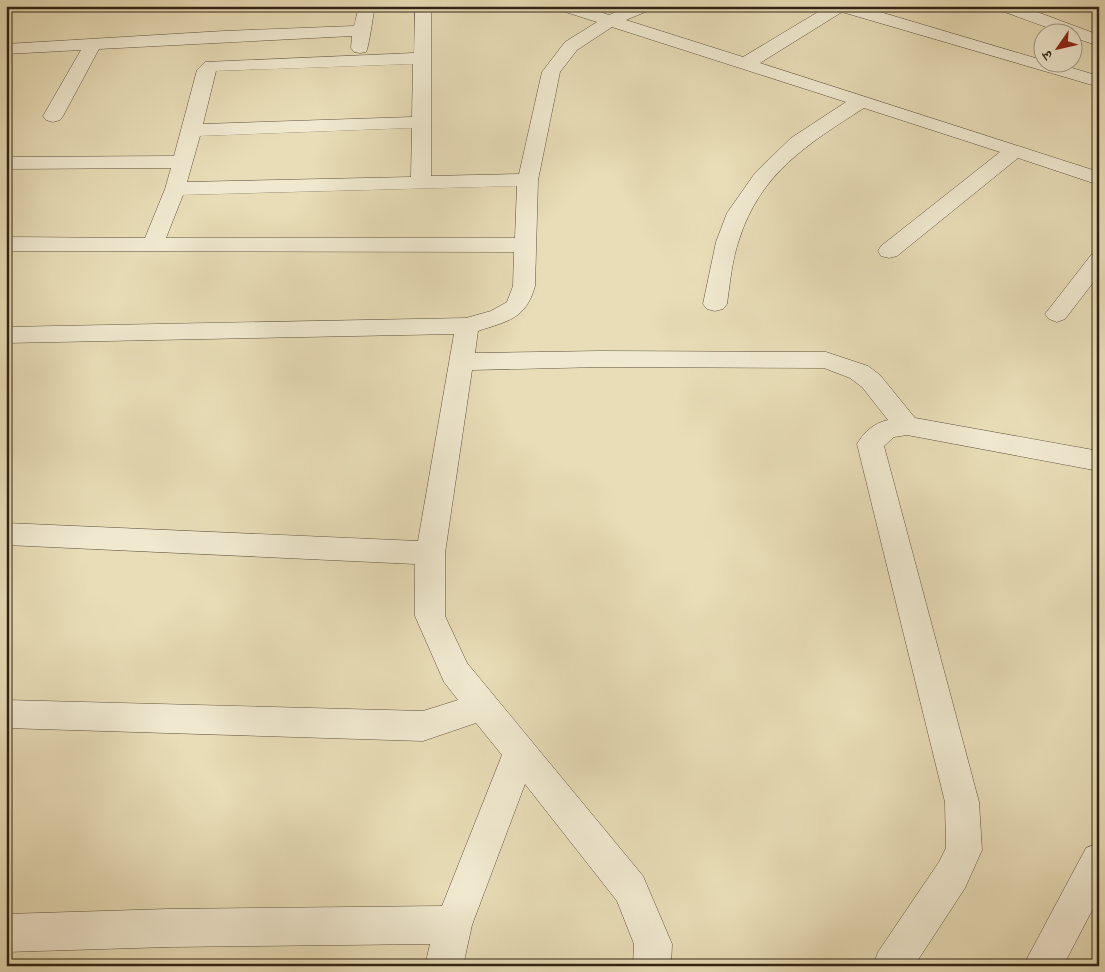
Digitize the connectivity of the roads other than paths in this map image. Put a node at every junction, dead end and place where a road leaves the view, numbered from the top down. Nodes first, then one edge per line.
1 (367, 6) edge
2 (423, 6) edge
3 (644, 6) edge
4 (840, 6) edge
5 (1005, 6) edge
6 (580, 8) edge
7 (609, 21) junction
8 (361, 31) junction
9 (1099, 42) edge
10 (92, 45) junction
11 (6, 49) edge
12 (421, 58) junction
13 (359, 60) junction
14 (745, 64) junction
15 (1099, 82) edge
16 (861, 101) junction
17 (53, 116) dead end
18 (421, 122) junction
19 (192, 130) junction
20 (1015, 150) junction
21 (183, 162) junction
22 (6, 163) edge
23 (1099, 179) edge
24 (528, 180) junction
25 (421, 182) junction
26 (175, 189) junction
27 (6, 244) edge
28 (153, 244) junction
29 (525, 245) junction
30 (889, 251) dead end
31 (1099, 260) edge
32 (715, 304) dead end
33 (1057, 314) dead end
34 (467, 326) junction
35 (6, 335) edge
36 (461, 362) junction
37 (907, 426) junction
38 (1099, 462) edge
39 (6, 534) edge
40 (430, 553) junction
41 (483, 706) junction
42 (6, 714) edge
43 (520, 752) junction
44 (1099, 860) edge
45 (453, 925) junction
46 (6, 933) edge
47 (444, 966) edge
48 (652, 966) edge
49 (892, 966) edge
50 (1042, 966) edge

1 - 8 street
2 - 12 street
3 - 7 street
4 - 14 street
4 - 15 street
5 - 9 street
6 - 7 street
7 - 14 street
7 - 24 street
8 - 10 street
8 - 13 street
10 - 11 street
10 - 17 street
12 - 13 street
12 - 18 street
13 - 19 street
14 - 16 street
16 - 20 street
16 - 32 street
18 - 19 street
18 - 25 street
19 - 21 street
20 - 23 street
20 - 30 street
21 - 22 street
21 - 26 street
24 - 25 street
24 - 29 street
25 - 26 street
26 - 28 street
27 - 28 street
28 - 29 street
29 - 34 street
31 - 33 street
34 - 35 street
34 - 36 street
36 - 37 street
36 - 40 street
37 - 38 street
37 - 49 street
39 - 40 street
40 - 41 street
41 - 42 street
41 - 43 street
43 - 45 street
43 - 48 street
44 - 50 street
45 - 46 street
45 - 47 street

